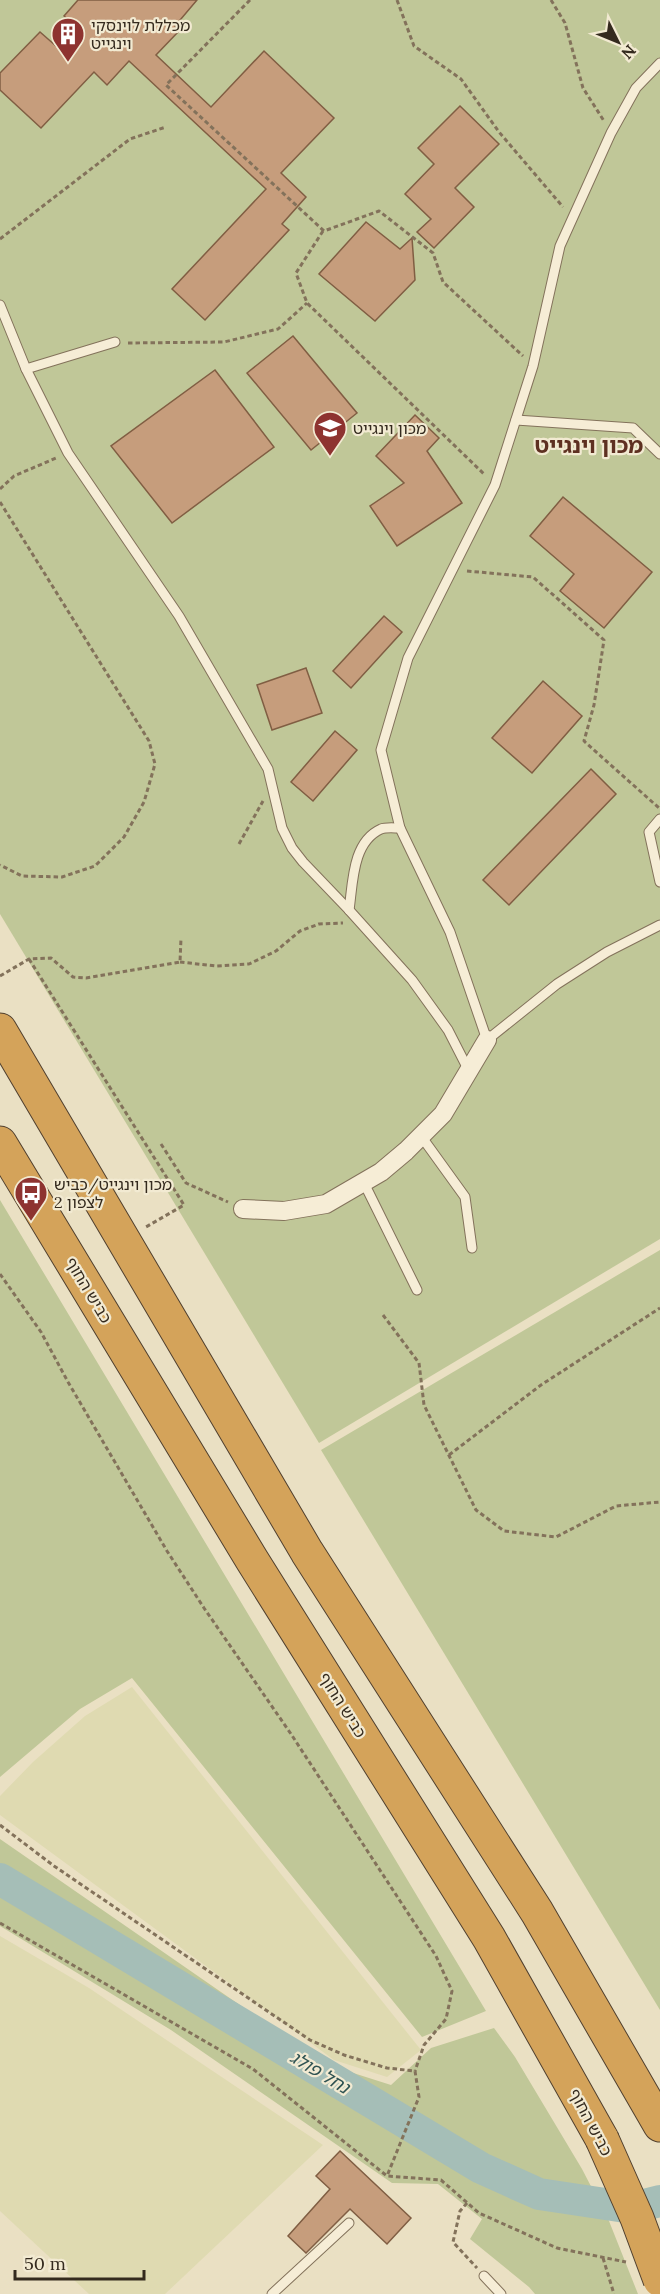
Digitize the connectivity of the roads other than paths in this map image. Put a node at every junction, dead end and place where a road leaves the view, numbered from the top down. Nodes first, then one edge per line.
1 (660, 63) edge
2 (0, 305) edge
3 (115, 342) road end
4 (26, 369) junction
5 (516, 420) junction
6 (660, 454) edge
7 (660, 819) edge
8 (400, 828) junction
9 (660, 882) edge
10 (349, 910) junction
11 (660, 925) edge
12 (0, 1030) edge
13 (487, 1040) junction
14 (469, 1071) junction
15 (422, 1136) junction
16 (0, 1143) edge
17 (364, 1183) junction
18 (243, 1209) road end
19 (472, 1248) dead end
20 (417, 1290) dead end
21 (659, 2124) edge
22 (349, 2223) dead end
23 (484, 2276) road end
24 (660, 2280) edge
25 (272, 2294) edge
26 (501, 2294) edge

1 - 5 lane
2 - 4 lane
3 - 4 lane
4 - 10 lane
5 - 6 lane
5 - 8 lane
7 - 9 lane
8 - 10 lane
8 - 13 lane
10 - 14 lane
11 - 13 lane
12 - 21 highway
13 - 14 street
14 - 15 street
15 - 17 street
15 - 19 lane
16 - 24 highway, כביש החוף, bridge
17 - 18 street
17 - 20 lane
22 - 25 lane
23 - 26 lane

